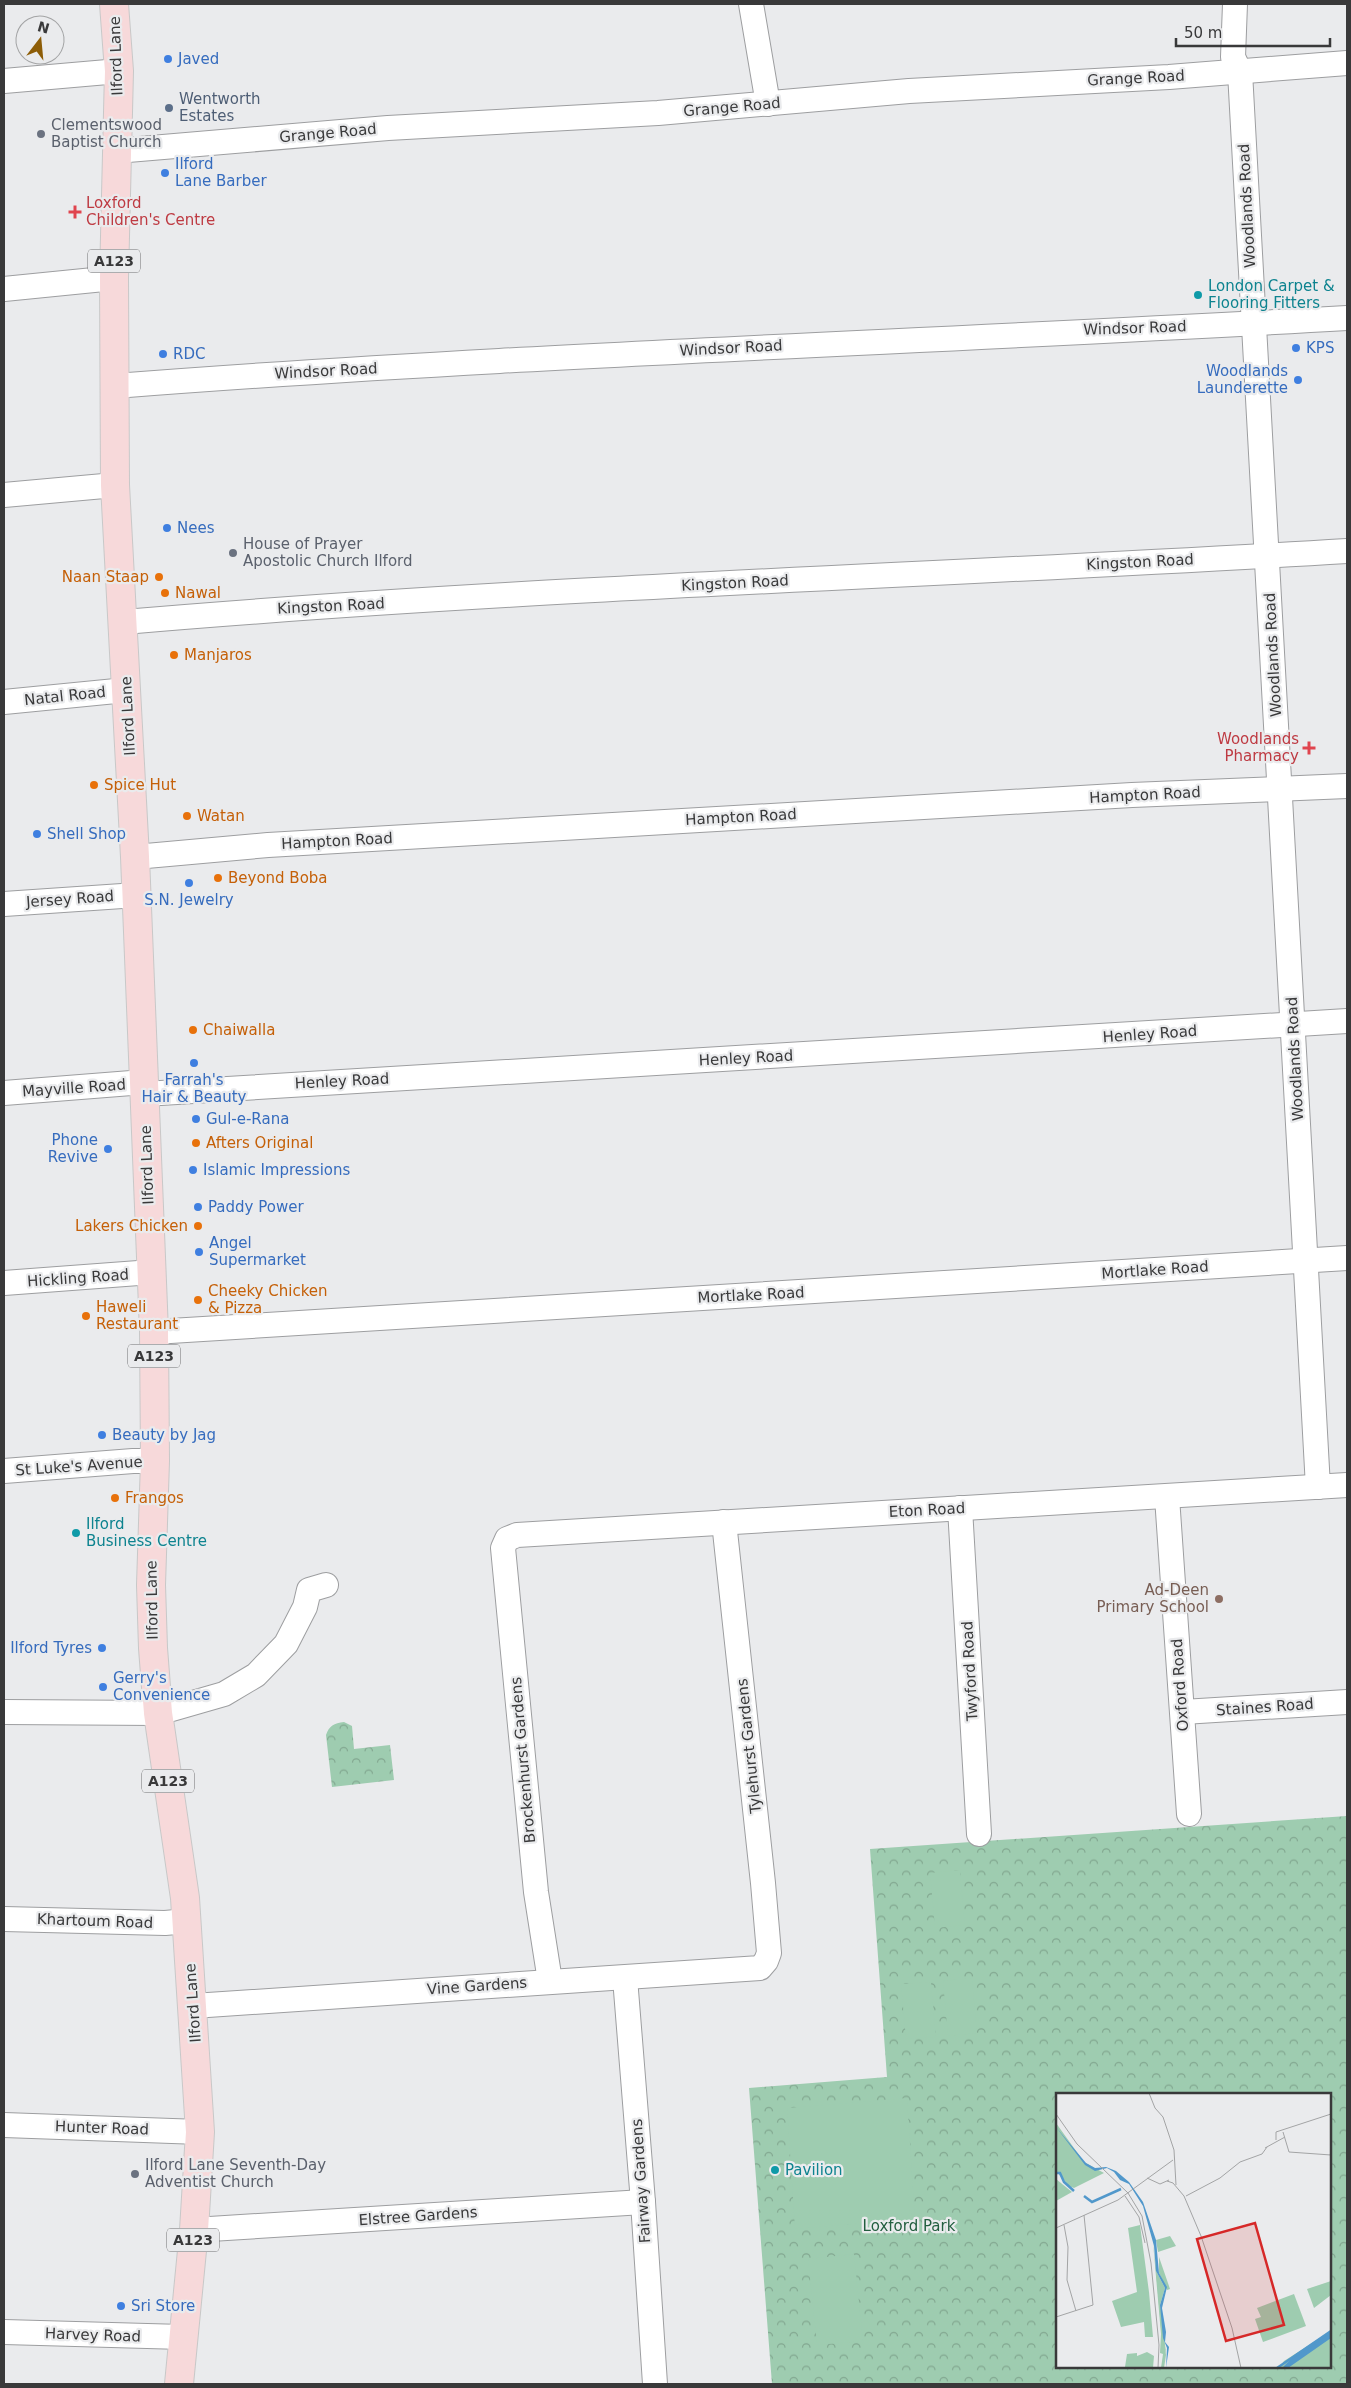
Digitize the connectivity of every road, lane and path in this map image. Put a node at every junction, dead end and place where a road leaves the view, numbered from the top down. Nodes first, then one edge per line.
1 (114, 4) edge
2 (751, 4) edge
3 (1235, 4) edge
4 (1347, 63) edge
5 (119, 71) junction
6 (1240, 72) junction
7 (4, 81) edge
8 (768, 104) junction
9 (116, 151) junction
10 (114, 278) junction
11 (4, 289) edge
12 (1347, 318) edge
13 (1254, 323) junction
14 (115, 386) junction
15 (115, 485) junction
16 (4, 496) edge
17 (1347, 552) edge
18 (1267, 556) junction
19 (124, 622) junction
20 (126, 690) junction
21 (4, 702) edge
22 (1347, 786) edge
23 (1280, 789) junction
24 (135, 857) junction
25 (137, 895) junction
26 (4, 904) edge
27 (1347, 1021) edge
28 (1294, 1024) junction
29 (144, 1088) junction
30 (4, 1093) edge
31 (1347, 1258) edge
32 (1305, 1260) junction
33 (152, 1272) junction
34 (4, 1283) edge
35 (154, 1332) junction
36 (155, 1461) junction
37 (4, 1471) edge
38 (1347, 1486) edge
39 (1318, 1487) junction
40 (1167, 1497) junction
41 (960, 1508) junction
42 (724, 1522) junction
43 (507, 1539) joint
44 (326, 1585) dead end
45 (1347, 1702) edge
46 (4, 1712) edge
47 (1183, 1712) junction
48 (158, 1713) junction
49 (1189, 1814) dead end
50 (979, 1834) dead end
51 (4, 1919) edge
52 (187, 1921) junction
53 (760, 1968) joint
54 (626, 1978) junction
55 (550, 1981) junction
56 (193, 2006) junction
57 (4, 2125) edge
58 (200, 2132) junction
59 (643, 2202) junction
60 (194, 2230) junction
61 (4, 2332) edge
62 (183, 2337) junction
63 (179, 2384) edge
64 (654, 2384) edge

1 - 5 main road, Ilford Lane / A123
2 - 8 street
3 - 6 street, Woodlands Road
4 - 6 street, Grange Road
5 - 7 street
5 - 9 main road, Ilford Lane / A123
6 - 8 street, Grange Road
6 - 13 street, Woodlands Road
8 - 9 street, Grange Road
9 - 10 main road, Ilford Lane / A123
10 - 11 street
10 - 14 main road, Ilford Lane / A123
12 - 13 street, Windsor Road
13 - 14 street, Windsor Road
13 - 18 street, Woodlands Road
14 - 15 main road, Ilford Lane / A123
15 - 16 street
15 - 19 main road, Ilford Lane / A123
17 - 18 street, Kingston Road
18 - 19 street, Kingston Road
18 - 23 street, Woodlands Road
19 - 20 main road, Ilford Lane / A123
20 - 21 street, Natal Road
20 - 24 main road, Ilford Lane / A123
22 - 23 street, Hampton Road
23 - 24 street, Hampton Road
23 - 28 street, Woodlands Road
24 - 25 main road, Ilford Lane / A123
25 - 26 street, Jersey Road
25 - 29 main road, Ilford Lane / A123
27 - 28 street, Henley Road
28 - 29 street, Henley Road
28 - 32 street, Woodlands Road
29 - 30 street, Mayville Road
29 - 33 main road, Ilford Lane / A123
31 - 32 street, Mortlake Road
32 - 35 street, Mortlake Road
32 - 39 street, Woodlands Road
33 - 34 street, Hickling Road
33 - 35 main road, Ilford Lane / A123
35 - 36 main road, Ilford Lane / A123
36 - 37 street, St Luke's Avenue
36 - 48 main road, Ilford Lane / A123
38 - 39 street, Eton Road
39 - 40 street, Eton Road
40 - 41 street, Eton Road
40 - 47 street, Oxford Road
41 - 42 street, Eton Road
41 - 50 street, Twyford Road
42 - 43 street, Eton Road
42 - 53 street, Tylehurst Gardens
43 - 55 street, Brockenhurst Gardens
44 - 48 street
45 - 47 street, Staines Road
46 - 48 street
47 - 49 street, Oxford Road
48 - 52 main road, Ilford Lane / A123
51 - 52 street, Khartoum Road
52 - 56 main road, Ilford Lane / A123
53 - 54 street, Vine Gardens
54 - 55 street, Vine Gardens
54 - 59 street, Fairway Gardens
55 - 56 street, Vine Gardens
56 - 58 main road, Ilford Lane / A123
57 - 58 street, Hunter Road
58 - 60 main road, Ilford Lane / A123
59 - 60 street, Elstree Gardens
59 - 64 street, Fairway Gardens
60 - 62 main road, Ilford Lane / A123
61 - 62 street, Harvey Road
62 - 63 main road, Ilford Lane / A123

